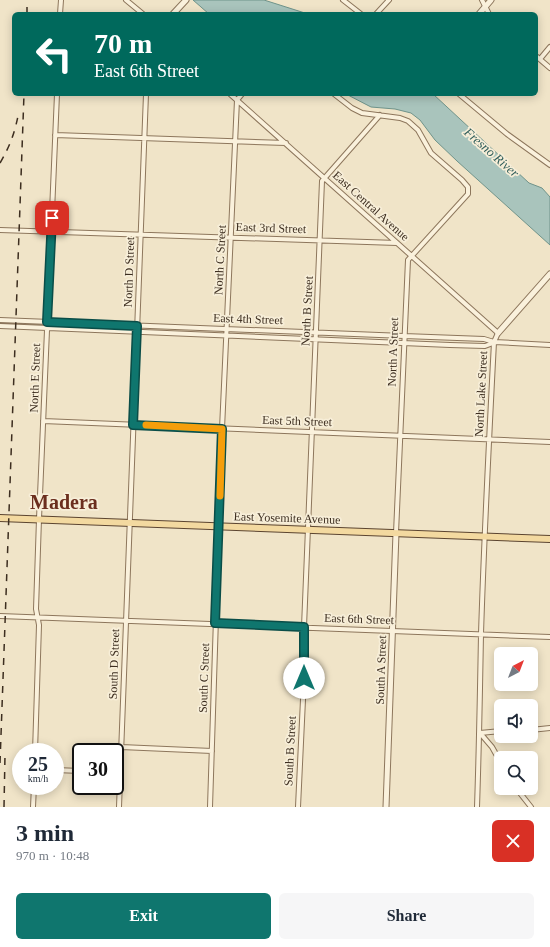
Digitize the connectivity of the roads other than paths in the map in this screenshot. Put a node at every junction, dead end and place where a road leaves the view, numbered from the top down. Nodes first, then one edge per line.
1 (61, 0) edge
2 (126, 0) edge
3 (186, 0) edge
4 (343, 0) edge
5 (389, 0) edge
6 (482, 0) edge
7 (491, 0) edge
8 (485, 7) junction
9 (60, 12) edge
10 (141, 12) edge
11 (175, 12) edge
12 (358, 12) edge
13 (378, 12) edge
14 (480, 12) edge
15 (488, 12) edge
16 (550, 47) edge
17 (538, 57) edge
18 (550, 68) edge
19 (57, 96) edge
20 (146, 96) edge
21 (232, 96) edge
22 (240, 96) edge
23 (337, 96) edge
24 (461, 96) edge
25 (237, 100) junction
26 (380, 115) junction
27 (55, 135) junction
28 (144, 138) junction
29 (235, 141) junction
30 (286, 143) junction
31 (550, 165) edge
32 (324, 177) junction
33 (0, 230) edge
34 (51, 231) junction
35 (141, 234) junction
36 (231, 237) junction
37 (320, 240) junction
38 (397, 243) junction
39 (412, 256) junction
40 (550, 274) edge
41 (0, 320) edge
42 (47, 322) junction
43 (0, 326) edge
44 (137, 326) junction
45 (47, 329) junction
46 (226, 329) junction
47 (316, 332) junction
48 (137, 333) junction
49 (498, 333) junction
50 (226, 336) junction
51 (404, 336) junction
52 (315, 341) junction
53 (494, 342) junction
54 (403, 344) junction
55 (550, 345) edge
56 (43, 421) junction
57 (133, 425) junction
58 (222, 429) junction
59 (311, 432) junction
60 (401, 436) junction
61 (489, 439) junction
62 (550, 442) edge
63 (0, 518) edge
64 (39, 519) junction
65 (129, 522) junction
66 (218, 526) junction
67 (307, 529) junction
68 (396, 533) junction
69 (485, 536) junction
70 (550, 539) edge
71 (0, 616) edge
72 (37, 617) junction
73 (125, 620) junction
74 (215, 623) junction
75 (304, 627) junction
76 (393, 630) junction
77 (481, 634) junction
78 (550, 637) edge
79 (550, 728) edge
80 (538, 729) edge
81 (494, 732) edge
82 (480, 733) junction
83 (35, 743) edge
84 (122, 743) edge
85 (124, 747) edge
86 (212, 751) junction
87 (494, 751) edge
88 (34, 795) edge
89 (119, 795) edge
90 (522, 795) edge
91 (33, 807) edge
92 (119, 807) edge
93 (210, 807) edge
94 (298, 807) edge
95 (386, 807) edge
96 (477, 807) edge
97 (531, 807) edge

1 - 9 street
2 - 10 street
3 - 11 street
4 - 12 street
5 - 13 street
6 - 8 street
7 - 8 street
8 - 14 street
8 - 15 street
16 - 17 street
17 - 18 street
19 - 27 street, North E Street
20 - 28 street, North D Street
21 - 25 street, East Central Avenue
22 - 25 street
23 - 26 street
24 - 31 street
25 - 29 street, North C Street
25 - 30 street, East Central Avenue
26 - 32 street
26 - 39 street, North A Street
27 - 28 street
27 - 34 street, North E Street
28 - 29 street
28 - 35 street, North D Street
29 - 30 street
29 - 36 street, North C Street
30 - 32 street, East Central Avenue
32 - 37 street, North B Street
32 - 38 street, East Central Avenue
33 - 34 street, East 3rd Street
34 - 35 street, East 3rd Street
34 - 42 street, North E Street
35 - 36 street, East 3rd Street
35 - 44 street, North D Street
36 - 37 street, East 3rd Street
36 - 46 street, North C Street
37 - 38 street, East 3rd Street
37 - 47 street, North B Street
38 - 39 street, East Central Avenue
39 - 49 street, East Central Avenue
39 - 51 street, North A Street
40 - 49 street, North Lake Street
41 - 42 street, East 4th Street
42 - 44 street, East 4th Street
42 - 45 street, North E Street
43 - 45 street, East 4th Street
44 - 46 street, East 4th Street
44 - 48 street, North D Street
45 - 48 street, East 4th Street
45 - 56 street, North E Street
46 - 47 street, East 4th Street
46 - 50 street, North C Street
47 - 51 street, East 4th Street
47 - 52 street, North B Street
48 - 50 street, East 4th Street
48 - 57 street, North D Street
49 - 53 street, North Lake Street
50 - 52 street, East 4th Street
50 - 58 street, North C Street
51 - 53 street, East 4th Street
51 - 54 street, North A Street
52 - 54 street, East 4th Street
52 - 59 street, North B Street
53 - 54 street, East 4th Street
53 - 55 street, East 4th Street
53 - 61 street, North Lake Street
54 - 60 street, North A Street
56 - 57 street, East 5th Street
56 - 64 street, North E Street
57 - 58 street, East 5th Street
57 - 65 street, North D Street
58 - 59 street, East 5th Street
58 - 66 street, North C Street
59 - 60 street, East 5th Street
59 - 67 street, North B Street
60 - 61 street, East 5th Street
60 - 68 street, North A Street
61 - 62 street, East 5th Street
61 - 69 street, North Lake Street
63 - 64 main road, East Yosemite Avenue
64 - 65 main road, East Yosemite Avenue
64 - 72 street, North E Street
65 - 66 main road, East Yosemite Avenue
65 - 73 street, South D Street
66 - 67 main road, East Yosemite Avenue
66 - 74 street, South C Street
67 - 68 main road, East Yosemite Avenue
67 - 75 street, South B Street
68 - 69 main road, East Yosemite Avenue
68 - 76 street, South A Street
69 - 70 main road, East Yosemite Avenue
69 - 77 street, North Lake Street
71 - 72 street, East 6th Street
72 - 73 street, East 6th Street
72 - 83 street, North E Street
73 - 74 street, East 6th Street
73 - 84 street, South D Street
74 - 75 street, East 6th Street
74 - 86 street, South C Street
75 - 76 street, East 6th Street
75 - 94 street, South B Street
76 - 77 street, East 6th Street
76 - 95 street, South A Street
77 - 78 street, East 6th Street
77 - 82 street, North Lake Street
79 - 80 street
81 - 82 street
82 - 87 street
82 - 96 street, North Lake Street
85 - 86 street
86 - 93 street, South C Street
88 - 91 street
89 - 92 street, South D Street
90 - 97 street

